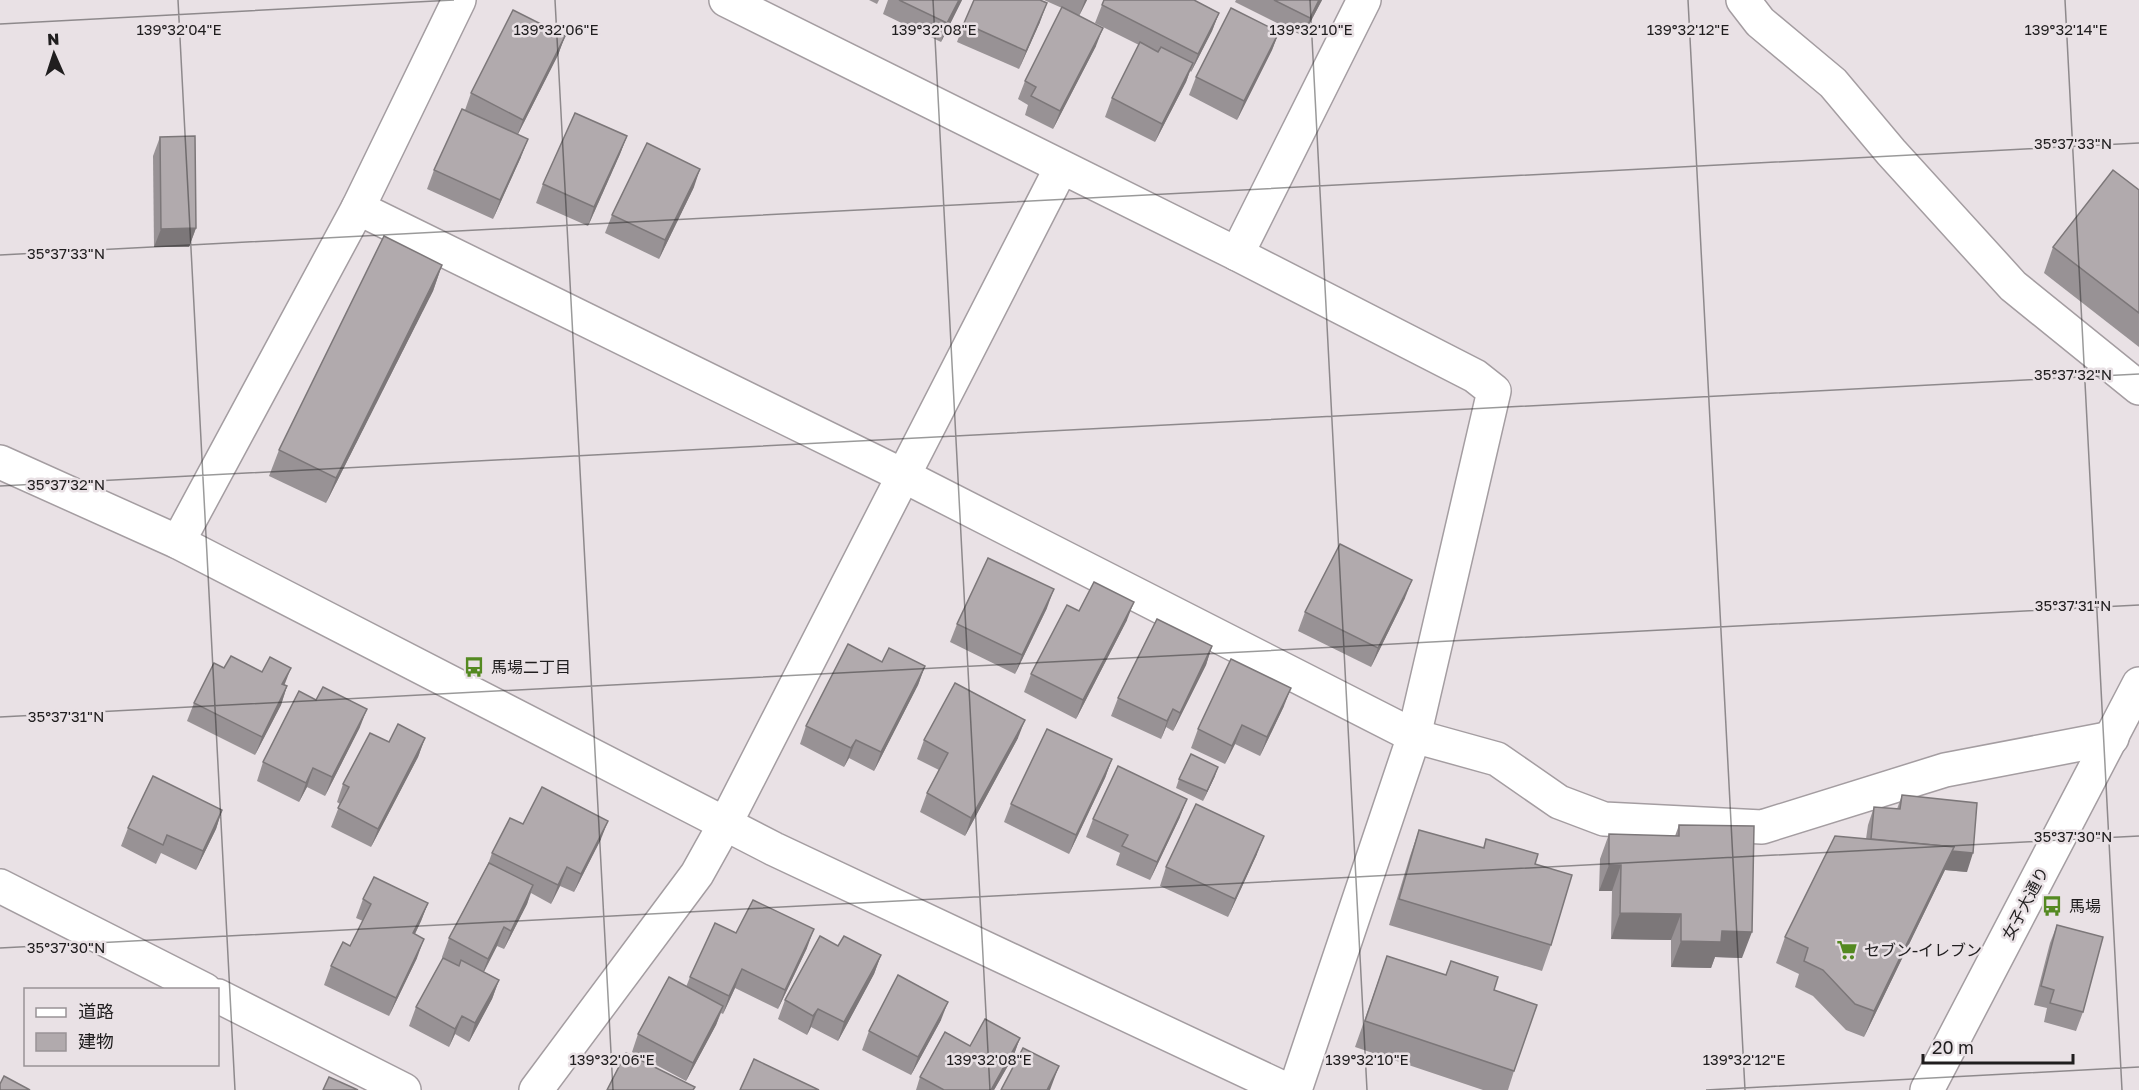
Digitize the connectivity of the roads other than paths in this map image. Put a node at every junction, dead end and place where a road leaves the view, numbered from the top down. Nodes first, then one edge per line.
1 (459, 0) edge
2 (726, 0) edge
3 (1364, 0) edge
4 (1743, 0) edge
5 (1061, 168) junction
6 (358, 208) junction
7 (1237, 254) junction
8 (2139, 388) edge
9 (0, 462) edge
10 (904, 476) junction
11 (178, 542) junction
12 (2139, 684) edge
13 (1414, 736) junction
14 (2112, 738) junction
15 (726, 822) junction
16 (0, 886) edge
17 (201, 988) edge
18 (219, 997) edge
19 (405, 1090) edge
20 (536, 1090) edge
21 (1287, 1090) edge
22 (1295, 1090) edge
23 (1928, 1090) edge

1 - 6 street
2 - 5 street
3 - 7 street
4 - 8 street
5 - 7 street
5 - 10 street
6 - 10 street
6 - 11 street
7 - 13 street
9 - 11 street
10 - 13 street
10 - 15 street
11 - 15 street
12 - 14 street, 女子大通り
13 - 14 street
13 - 22 street
14 - 23 street, 女子大通り
15 - 20 street
15 - 21 street
16 - 17 street
18 - 19 street

